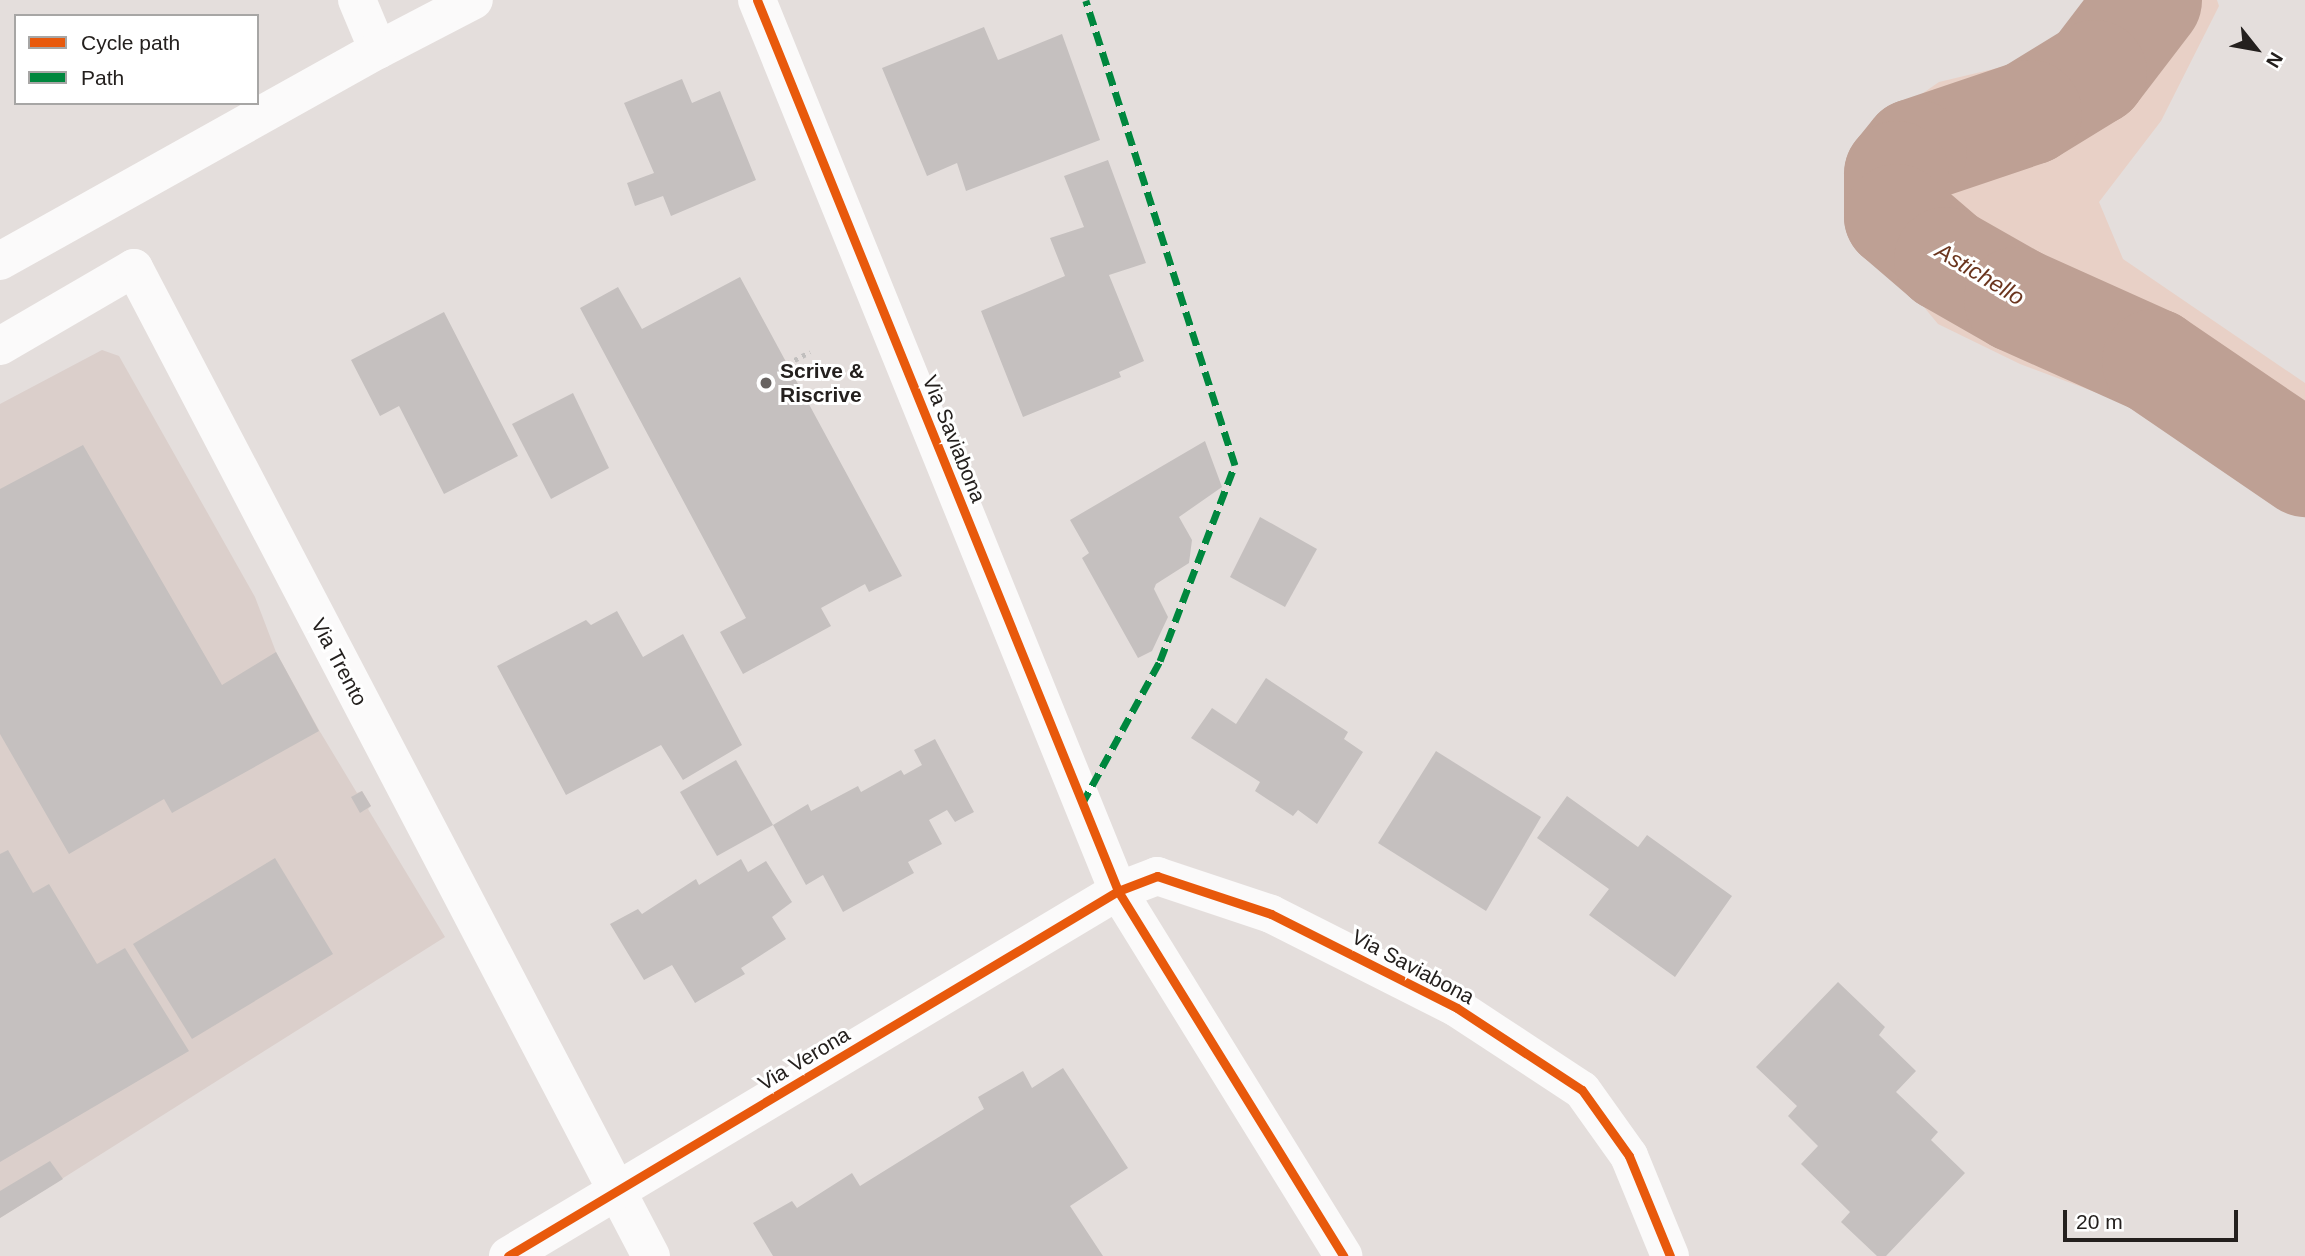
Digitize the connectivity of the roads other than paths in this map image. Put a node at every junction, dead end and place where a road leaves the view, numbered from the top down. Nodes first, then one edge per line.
1 (357, 0) edge
2 (474, 0) edge
3 (757, 0) edge
4 (378, 50) junction
5 (0, 261) edge
6 (0, 346) edge
7 (1118, 891) junction
8 (616, 1193) junction
9 (509, 1256) edge
10 (652, 1256) edge
11 (1343, 1256) edge
12 (1670, 1256) edge

1 - 4 street
2 - 4 street
3 - 7 street, Via Saviabona
4 - 5 street
6 - 8 street, Via Trento
7 - 8 street, Via Verona
7 - 11 street, Via Saviabona
7 - 12 street, Via Saviabona
8 - 9 street, Via Verona
8 - 10 street

